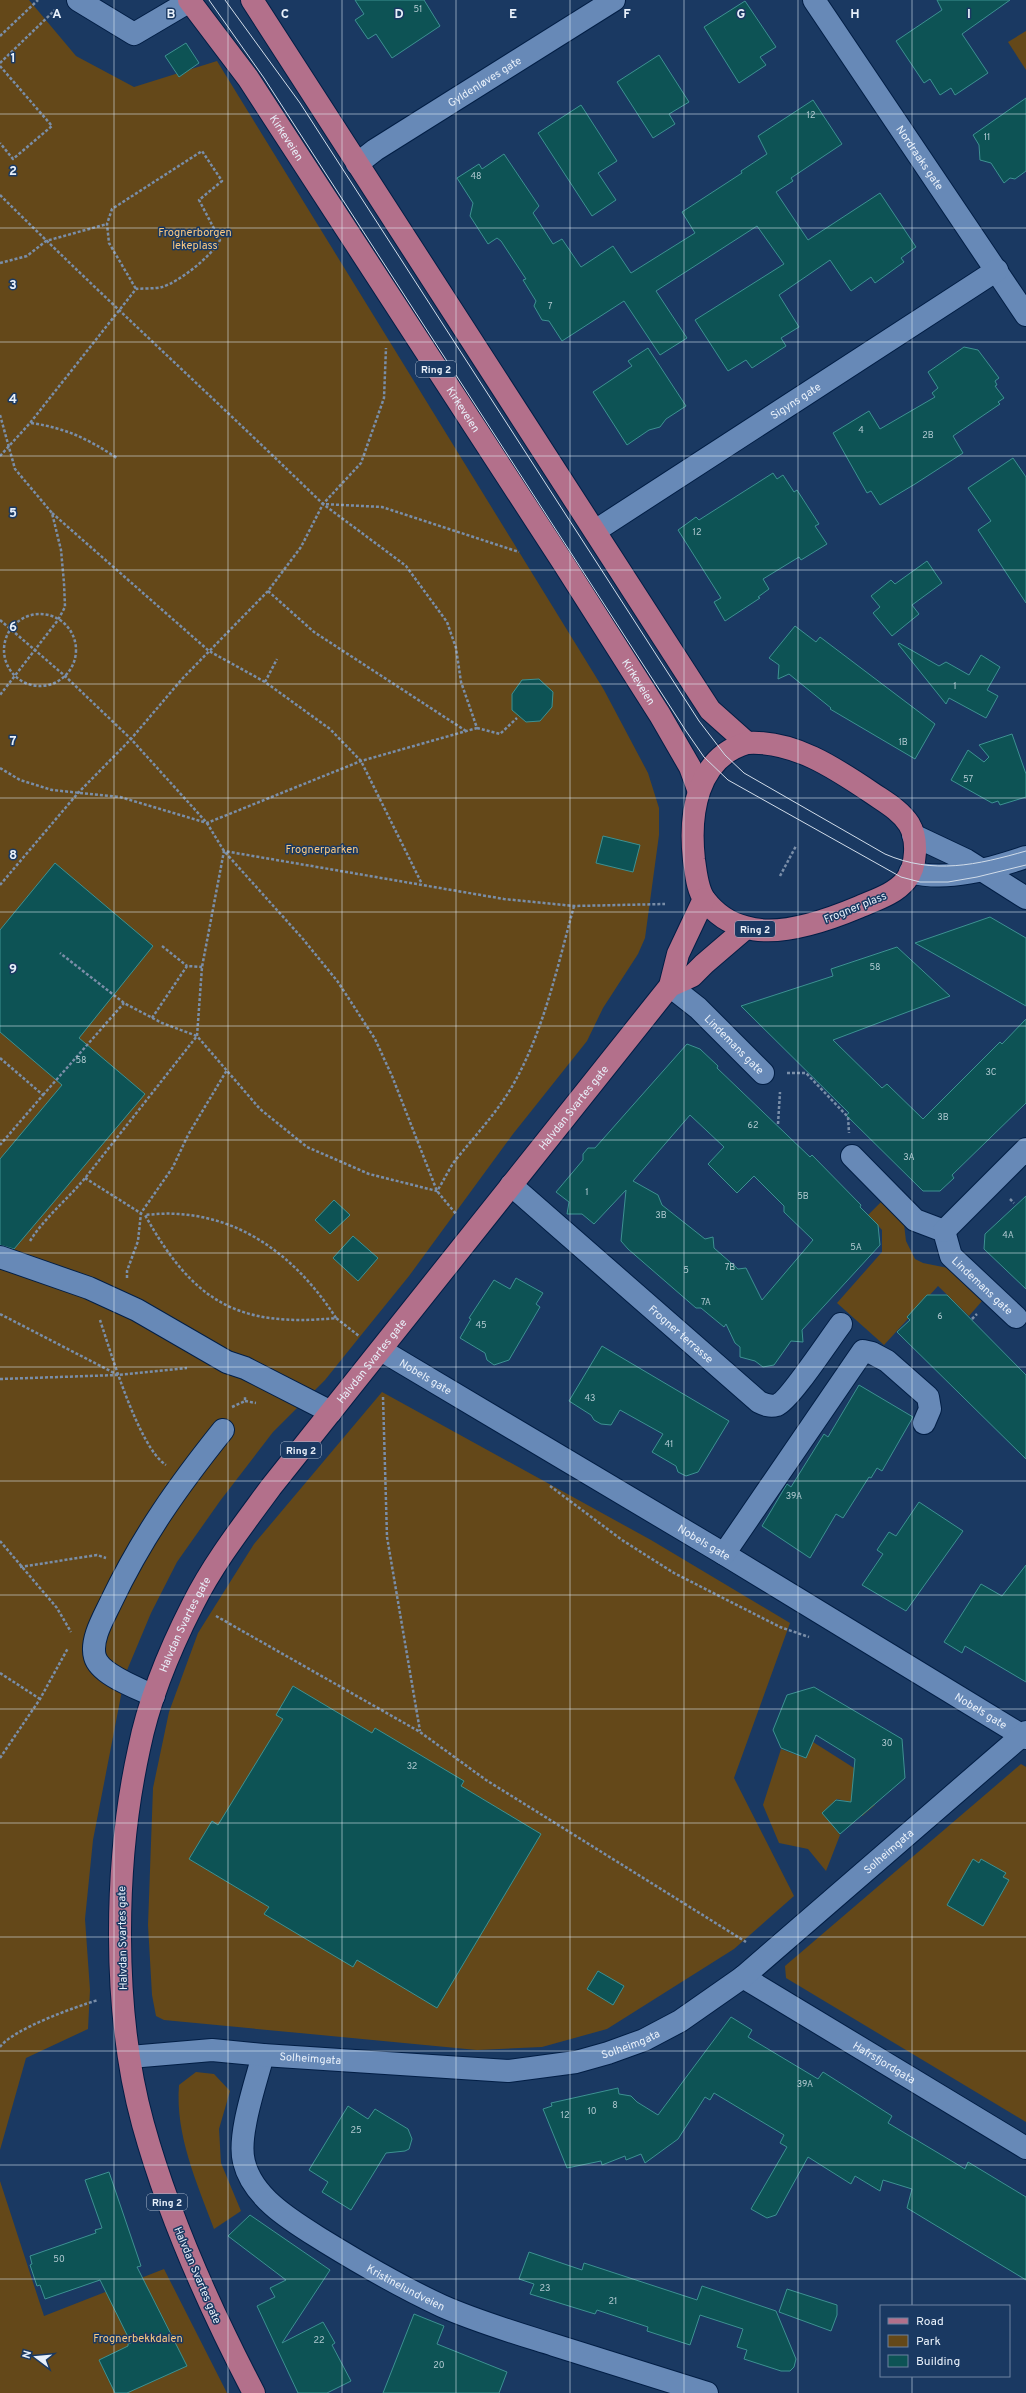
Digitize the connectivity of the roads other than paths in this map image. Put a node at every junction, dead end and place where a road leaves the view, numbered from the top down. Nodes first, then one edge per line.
1 (78, 0) edge
2 (252, 0) edge
3 (614, 0) edge
4 (814, 0) edge
5 (190, 1) edge
6 (357, 164) junction
7 (997, 270) junction
8 (1026, 315) edge
9 (595, 531) junction
10 (747, 744) junction
11 (698, 789) junction
12 (914, 835) junction
13 (1022, 863) edge
14 (980, 870) junction
15 (910, 872) junction
16 (1026, 898) edge
17 (704, 899) junction
18 (746, 928) junction
19 (670, 986) junction
20 (772, 1073) road end
21 (1026, 1148) edge
22 (852, 1156) road end
23 (511, 1185) junction
24 (944, 1231) junction
25 (0, 1257) edge
26 (1016, 1317) dead end
27 (841, 1324) dead end
28 (372, 1345) junction
29 (331, 1412) junction
30 (924, 1423) dead end
31 (223, 1430) road end
32 (724, 1554) junction
33 (154, 1696) junction
34 (1025, 1735) edge
35 (743, 1977) junction
36 (263, 2055) junction
37 (130, 2057) junction
38 (1026, 2148) edge
39 (254, 2393) edge
40 (707, 2393) edge

1 - 5 street
2 - 6 main road
3 - 6 street, Gyldenløves gate
4 - 7 street, Nordraaks gate
5 - 11 main road, Kirkeveien / Ring 2
6 - 9 main road
7 - 8 street, Nordraaks gate
7 - 9 street, Sigyns gate
9 - 10 main road
10 - 11 main road, Frogner plass / Ring 2
10 - 12 main road, Frogner plass / Ring 2
11 - 17 main road, Frogner plass / Ring 2
12 - 14 street
12 - 15 main road, Frogner plass / Ring 2
13 - 14 street
14 - 15 street
14 - 16 street
15 - 18 main road, Frogner plass / Ring 2
17 - 18 main road, Frogner plass / Ring 2
17 - 19 main road, Halvdan Svartes gate / Ring 2
18 - 19 main road, Halvdan Svartes gate / Ring 2
19 - 20 street, Lindemans gate
19 - 23 main road, Halvdan Svartes gate / Ring 2
21 - 24 street
22 - 24 street
23 - 27 street, Frogner terrasse
23 - 28 main road, Halvdan Svartes gate / Ring 2
24 - 26 street, Lindemans gate
25 - 29 street
28 - 29 main road, Halvdan Svartes gate / Ring 2
28 - 32 street, Nobels gate
29 - 33 main road, Halvdan Svartes gate / Ring 2
30 - 32 street
31 - 33 street
32 - 34 street, Nobels gate
33 - 37 main road, Halvdan Svartes gate / Ring 2
34 - 35 street, Solheimgata
35 - 36 street, Solheimgata
35 - 38 street, Hafrsfjordgata
36 - 37 street, Solheimgata
36 - 40 street, Kristinelundveien
37 - 39 main road, Halvdan Svartes gate / Ring 2

